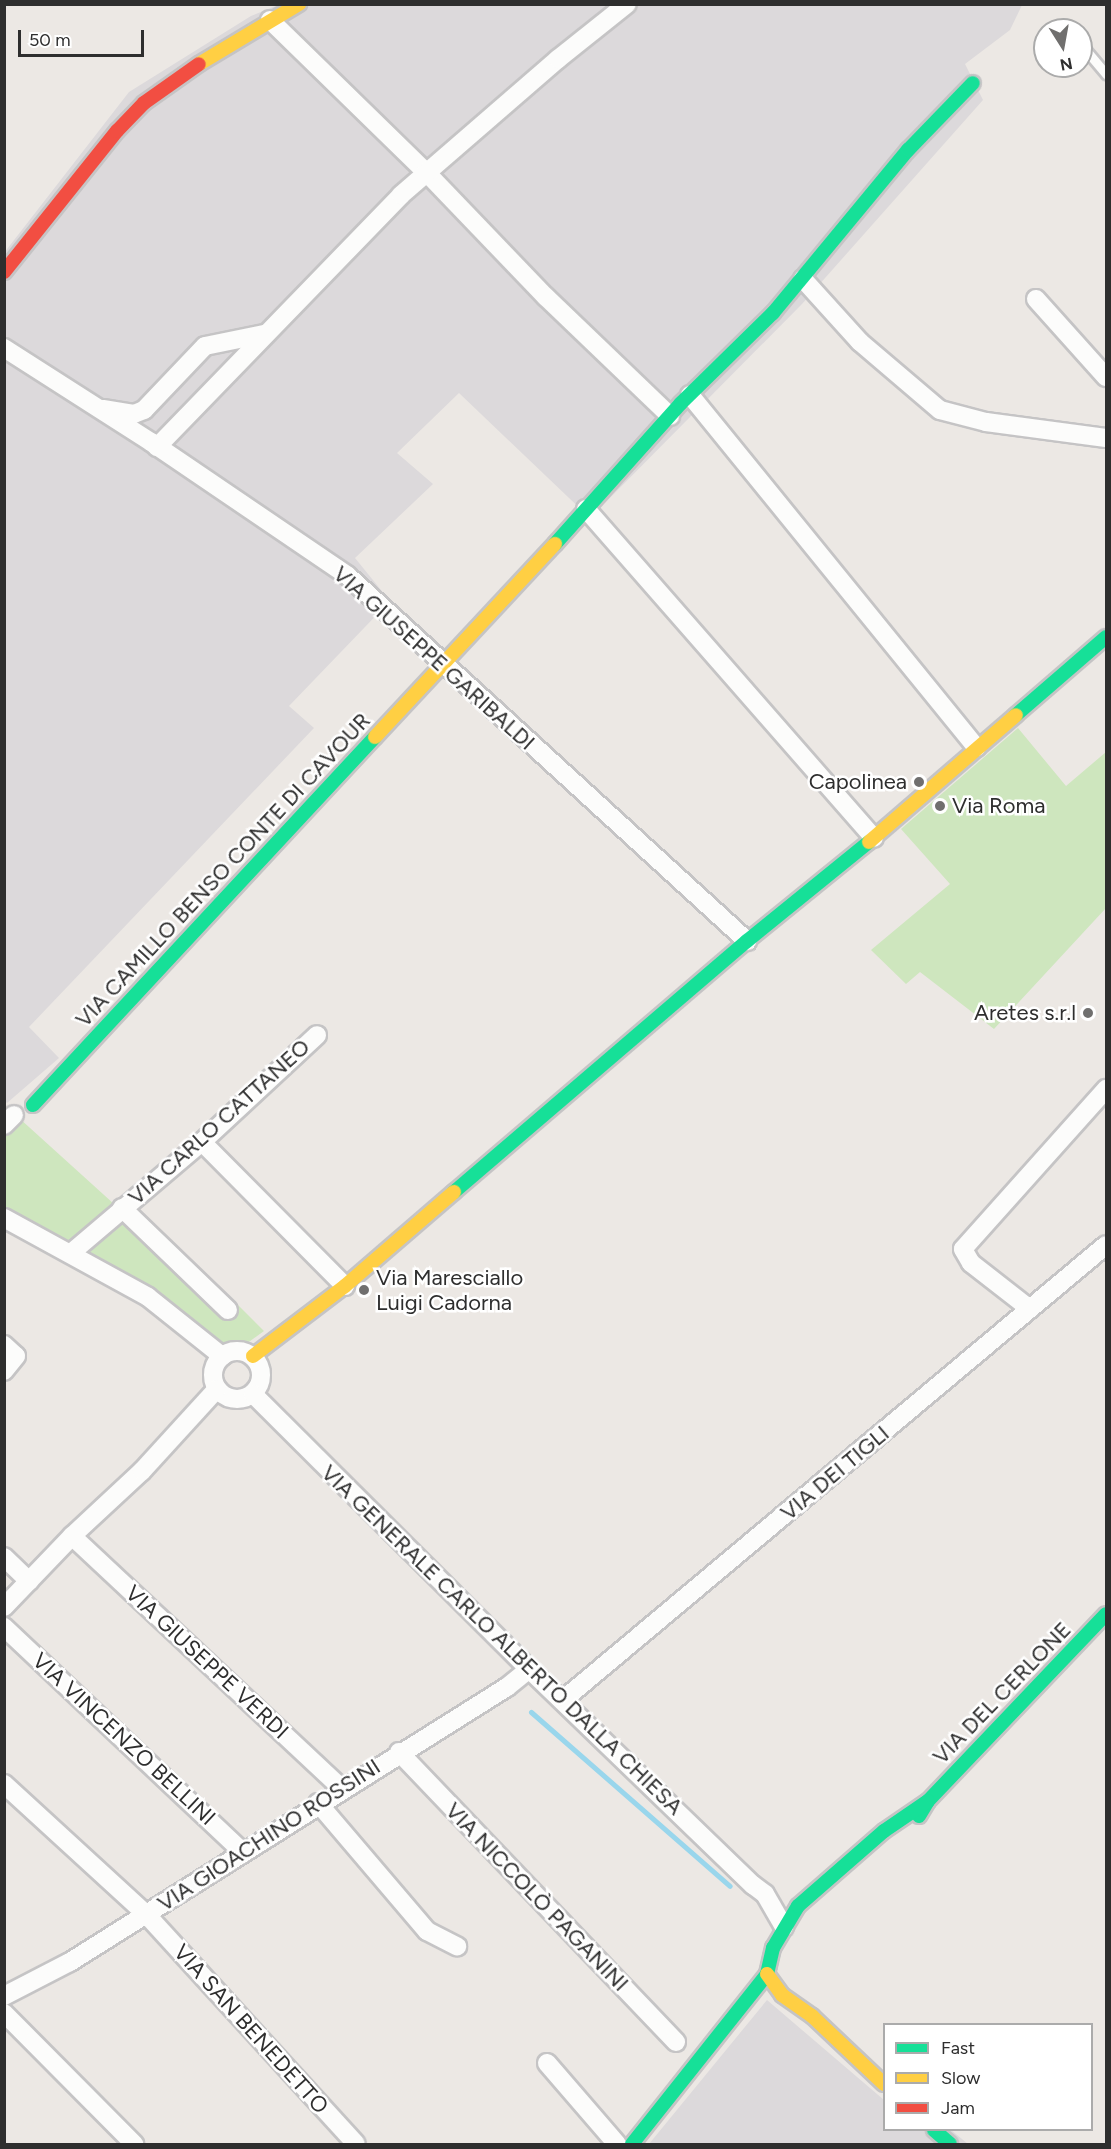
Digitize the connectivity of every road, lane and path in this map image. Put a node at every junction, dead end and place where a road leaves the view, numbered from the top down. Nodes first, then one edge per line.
1 (299, 4) edge
2 (627, 4) edge
3 (270, 20) junction
4 (1093, 58) edge
5 (1107, 74) edge
6 (973, 83) dead end
7 (426, 172) junction
8 (4, 272) edge
9 (803, 279) junction
10 (1036, 299) dead end
11 (264, 334) junction
12 (4, 348) edge
13 (1107, 377) edge
14 (690, 395) junction
15 (94, 408) junction
16 (670, 416) junction
17 (1107, 438) edge
18 (157, 447) junction
19 (586, 508) junction
20 (1107, 637) edge
21 (443, 665) junction
22 (976, 747) junction
23 (874, 838) junction
24 (747, 941) junction
25 (316, 1035) dead end
26 (1107, 1089) edge
27 (33, 1105) dead end
28 (202, 1142) junction
29 (122, 1208) junction
30 (4, 1218) edge
31 (1107, 1245) edge
32 (71, 1253) junction
33 (345, 1286) junction
34 (1030, 1309) junction
35 (228, 1310) dead end
36 (10, 1351) edge
37 (222, 1356) junction
38 (253, 1356) junction
39 (4, 1371) edge
40 (217, 1389) junction
41 (252, 1394) junction
42 (72, 1536) junction
43 (4, 1557) edge
44 (29, 1581) junction
45 (4, 1607) edge
46 (1107, 1614) edge
47 (4, 1627) edge
48 (529, 1669) junction
49 (563, 1700) junction
50 (399, 1752) junction
51 (4, 1784) edge
52 (342, 1789) junction
53 (928, 1802) junction
54 (318, 1803) junction
55 (899, 1838) dead end
56 (243, 1852) junction
57 (146, 1914) junction
58 (807, 1920) dead end
59 (784, 1927) junction
60 (457, 1946) dead end
61 (767, 1974) junction
62 (4, 1996) edge
63 (4, 2013) edge
64 (676, 2042) dead end
65 (547, 2063) dead end
66 (883, 2082) edge
67 (935, 2131) edge
68 (134, 2145) edge
69 (356, 2145) edge
70 (617, 2145) edge
71 (632, 2145) edge
72 (950, 2145) edge

1 - 3 street
2 - 7 street
3 - 7 street
3 - 8 street
4 - 5 lane
6 - 9 street, VIA CAMILLO BENSO CONTE DI CAVOUR
7 - 11 street
7 - 16 street
9 - 14 street, VIA CAMILLO BENSO CONTE DI CAVOUR
9 - 17 street
10 - 13 street
11 - 15 street
11 - 18 street
12 - 15 street, VIA GIUSEPPE GARIBALDI
14 - 16 street, VIA CAMILLO BENSO CONTE DI CAVOUR
14 - 22 street
15 - 18 street, VIA GIUSEPPE GARIBALDI
16 - 19 street, VIA CAMILLO BENSO CONTE DI CAVOUR
18 - 21 street, VIA GIUSEPPE GARIBALDI
19 - 21 street, VIA CAMILLO BENSO CONTE DI CAVOUR
19 - 23 street
20 - 22 street
21 - 24 street, VIA GIUSEPPE GARIBALDI
21 - 27 street, VIA CAMILLO BENSO CONTE DI CAVOUR
22 - 23 street
23 - 24 street
24 - 33 street
25 - 28 street, VIA CARLO CATTANEO
26 - 34 street
28 - 29 street, VIA CARLO CATTANEO
28 - 33 street
29 - 32 street, VIA CARLO CATTANEO
29 - 35 street, VIA CARLO CATTANEO
30 - 32 street
31 - 34 street, VIA DEI TIGLI
32 - 37 street
33 - 38 street
34 - 49 street, VIA DEI TIGLI
36 - 39 street
37 - 38 street
37 - 40 street
38 - 41 street
40 - 41 street
40 - 42 street
41 - 48 street, VIA GENERALE CARLO ALBERTO DALLA CHIESA
42 - 44 street
42 - 52 street, VIA GIUSEPPE VERDI
43 - 44 street
44 - 45 street
46 - 53 street, VIA DEL CERLONE
47 - 56 street, VIA VINCENZO BELLINI
48 - 49 street, VIA GENERALE CARLO ALBERTO DALLA CHIESA
48 - 50 street, VIA GIOACHINO ROSSINI
49 - 59 street, VIA GENERALE CARLO ALBERTO DALLA CHIESA
50 - 52 street, VIA GIOACHINO ROSSINI
50 - 64 street, VIA NICCOLÒ PAGANINI
51 - 57 street, VIA SAN BENEDETTO
52 - 54 street, VIA GIOACHINO ROSSINI
53 - 55 street, VIA DEL CERLONE
53 - 59 street, VIA DEL CERLONE
54 - 56 street, VIA GIOACHINO ROSSINI
54 - 60 street
56 - 57 street, VIA GIOACHINO ROSSINI
57 - 62 street, VIA GIOACHINO ROSSINI
57 - 69 street, VIA SAN BENEDETTO
58 - 59 street
59 - 61 street
61 - 66 street
61 - 71 street
63 - 68 street
65 - 70 street
67 - 72 street

